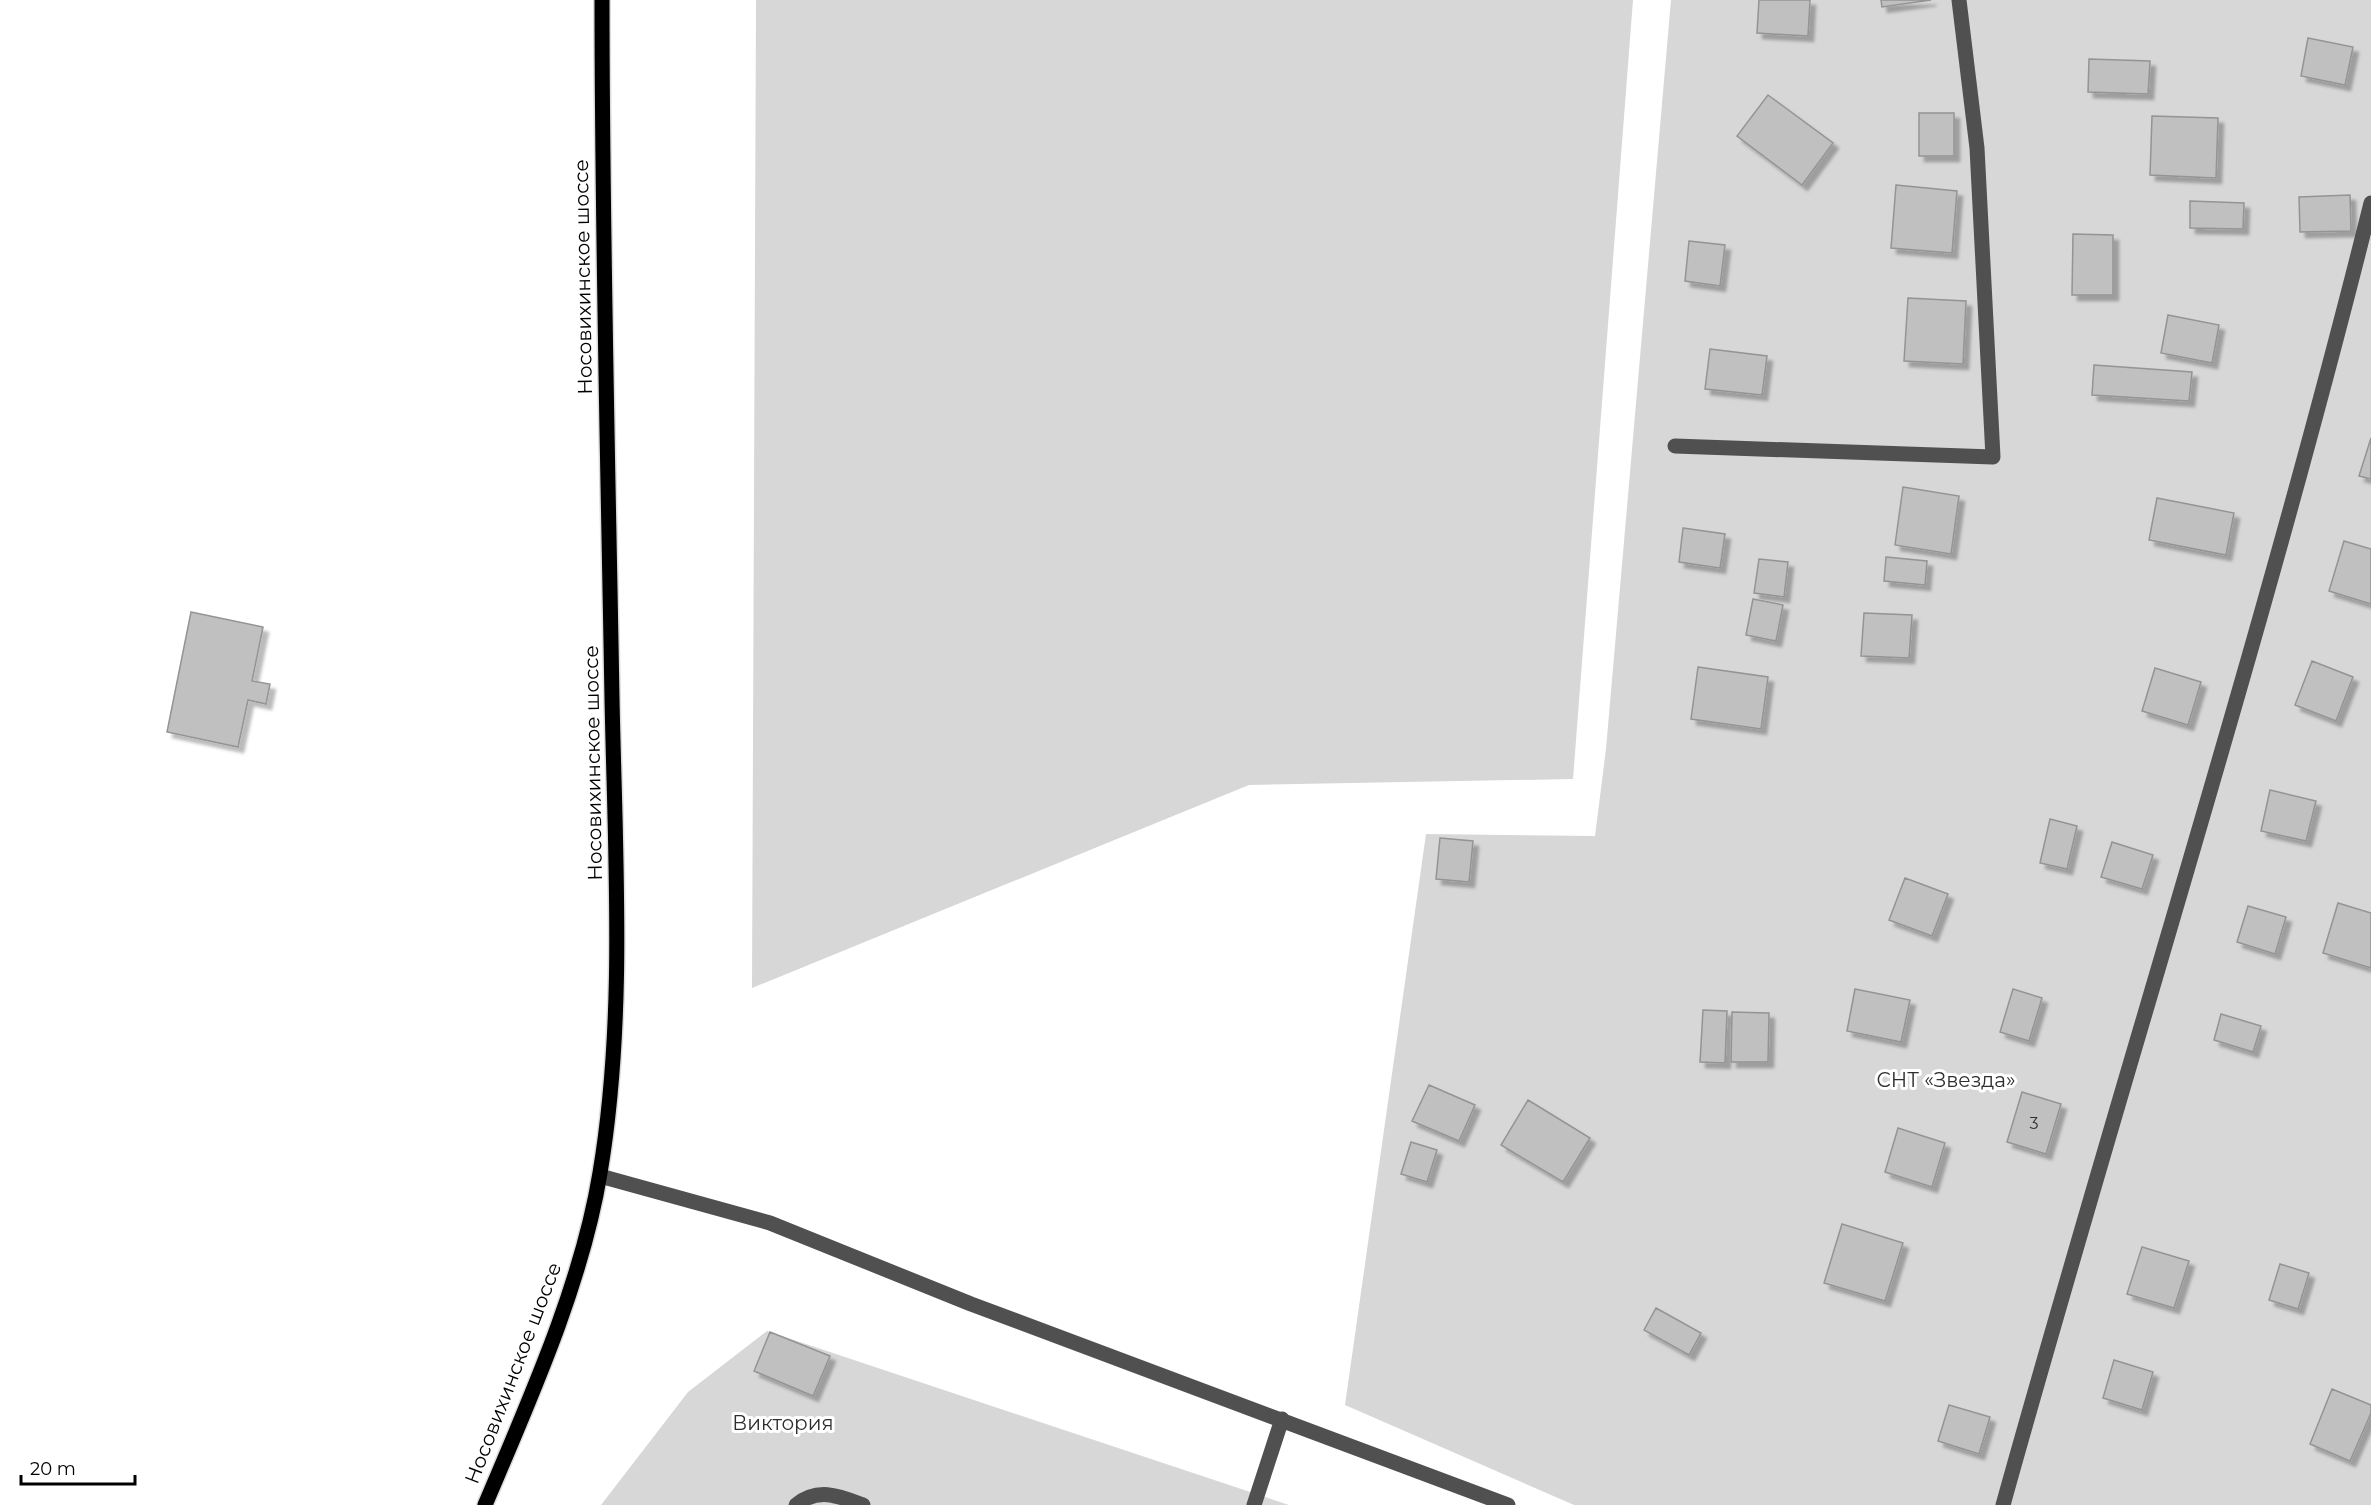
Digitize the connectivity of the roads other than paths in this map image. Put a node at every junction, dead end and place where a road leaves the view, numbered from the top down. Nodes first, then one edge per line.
1 (602, 0) edge
2 (1959, 0) edge
3 (2371, 203) edge
4 (1675, 446) dead end
5 (600, 1176) junction
6 (1282, 1419) junction
7 (485, 1505) edge
8 (796, 1505) edge
9 (863, 1505) edge
10 (1254, 1505) edge
11 (1508, 1505) edge
12 (2003, 1505) edge

1 - 5 main road, Носовихинское шоссе
2 - 4 street
3 - 12 street
5 - 6 street
5 - 7 main road, Носовихинское шоссе
6 - 10 street
6 - 11 street
8 - 9 street

